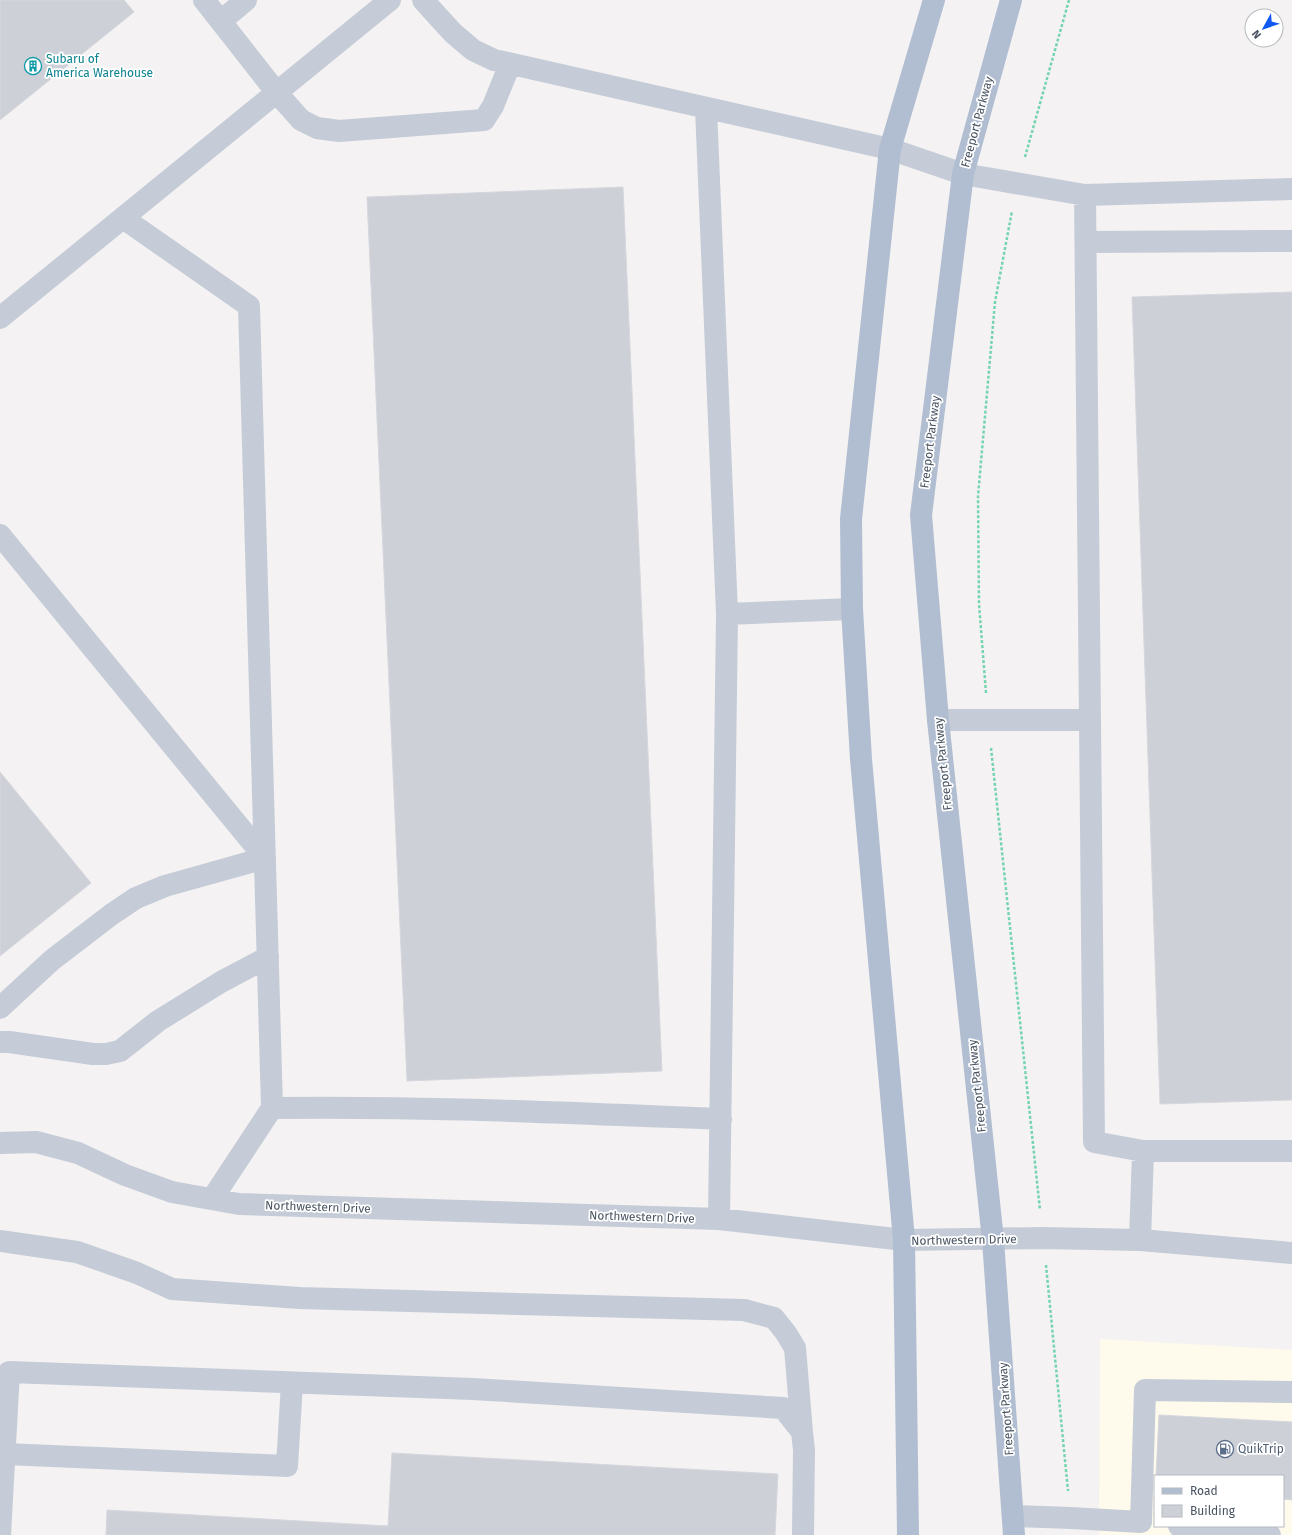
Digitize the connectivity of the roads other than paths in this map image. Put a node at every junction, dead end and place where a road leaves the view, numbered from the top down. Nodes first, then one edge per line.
1 (204, 0) edge
2 (246, 0) edge
3 (390, 0) edge
4 (423, 0) edge
5 (934, 0) edge
6 (1011, 0) edge
7 (221, 21) junction
8 (510, 64) junction
9 (277, 93) junction
10 (706, 108) junction
11 (890, 150) junction
12 (963, 174) junction
13 (1292, 189) edge
14 (1085, 195) junction
15 (122, 218) junction
16 (1292, 241) edge
17 (1086, 242) junction
18 (0, 318) edge
19 (0, 535) edge
20 (852, 609) junction
21 (727, 614) junction
22 (938, 720) junction
23 (1090, 720) junction
24 (265, 858) junction
25 (268, 957) junction
26 (0, 1008) edge
27 (0, 1042) edge
28 (272, 1108) junction
29 (721, 1119) junction
30 (0, 1143) edge
31 (1292, 1151) edge
32 (1143, 1152) junction
33 (212, 1199) junction
34 (719, 1219) junction
35 (904, 1240) junction
36 (993, 1240) junction
37 (1140, 1240) junction
38 (0, 1241) edge
39 (1292, 1253) edge
40 (4, 1372) edge
41 (292, 1382) junction
42 (1292, 1392) edge
43 (802, 1432) junction
44 (5, 1454) junction
45 (1014, 1526) edge
46 (1146, 1527) edge
47 (1189, 1527) edge
48 (0, 1535) edge
49 (803, 1535) edge
50 (908, 1535) edge
51 (1270, 1535) edge

1 - 7 street
2 - 7 street
3 - 9 street
4 - 8 street
5 - 11 main road
6 - 12 main road, Freeport Parkway
7 - 9 street
8 - 9 street
8 - 10 street
9 - 15 street
10 - 11 street
10 - 21 street
11 - 12 street
11 - 20 main road
12 - 14 street
12 - 22 main road, Freeport Parkway
13 - 14 street
14 - 17 street
15 - 18 street
15 - 24 street
16 - 17 street
17 - 23 street
19 - 24 street
20 - 21 street
20 - 35 main road
21 - 29 street
22 - 23 street
22 - 36 main road, Freeport Parkway
23 - 32 street
24 - 25 street
24 - 26 street
25 - 27 street
25 - 28 street
28 - 29 street
28 - 33 street
29 - 34 street
30 - 33 street, Northwestern Drive
31 - 32 street
32 - 37 street
33 - 34 street, Northwestern Drive
34 - 35 street, Northwestern Drive
35 - 36 street, Northwestern Drive
35 - 50 main road
36 - 37 street, Northwestern Drive
36 - 45 main road, Freeport Parkway
37 - 39 street, Northwestern Drive
38 - 43 street
40 - 41 street
40 - 44 street
41 - 43 street
41 - 44 street
42 - 46 street
43 - 49 street
44 - 48 street
45 - 46 street
47 - 51 street

